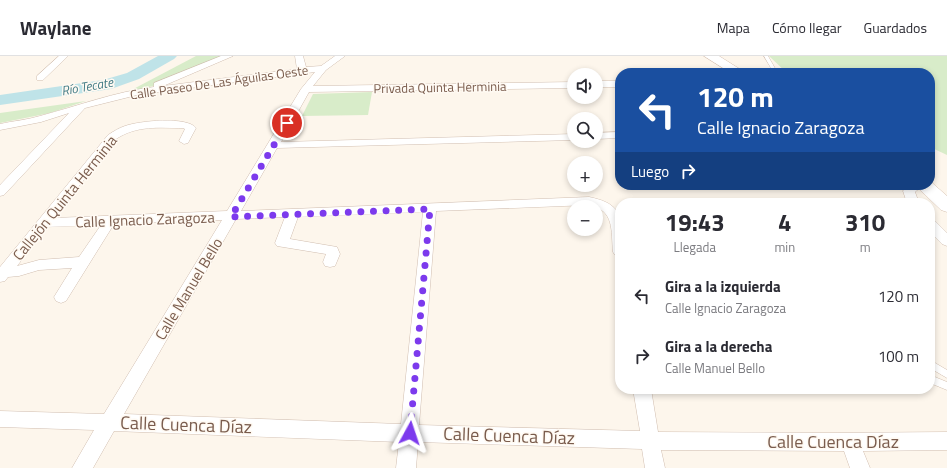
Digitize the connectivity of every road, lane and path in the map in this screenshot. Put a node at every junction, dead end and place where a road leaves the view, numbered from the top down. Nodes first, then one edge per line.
1 (64, 56) edge
2 (229, 56) edge
3 (299, 56) edge
4 (342, 56) edge
5 (710, 56) edge
6 (766, 56) edge
7 (323, 68) junction
8 (731, 68) edge
9 (773, 68) edge
10 (302, 70) junction
11 (40, 78) dead end
12 (603, 84) edge
13 (615, 84) edge
14 (567, 85) edge
15 (306, 89) junction
16 (144, 91) junction
17 (82, 106) junction
18 (0, 127) edge
19 (615, 135) edge
20 (603, 136) edge
21 (567, 137) edge
22 (184, 141) dead end
23 (274, 145) junction
24 (929, 190) edge
25 (0, 192) edge
26 (947, 206) edge
27 (430, 209) junction
28 (292, 214) junction
29 (231, 217) junction
30 (615, 220) edge
31 (110, 221) junction
32 (44, 223) junction
33 (935, 229) edge
34 (947, 241) edge
35 (85, 262) junction
36 (330, 262) dead end
37 (2, 275) edge
38 (61, 297) dead end
39 (935, 367) edge
40 (947, 374) edge
41 (935, 381) edge
42 (947, 386) edge
43 (643, 394) edge
44 (0, 419) edge
45 (110, 422) junction
46 (410, 433) junction
47 (947, 441) edge
48 (650, 442) junction
49 (850, 443) junction
50 (82, 468) edge
51 (406, 468) edge
52 (655, 468) edge
53 (860, 468) edge

1 - 11 street
2 - 16 street
3 - 10 street
4 - 7 street, Calle Manuel Bello
5 - 8 main road
6 - 9 lane
7 - 10 street, Calle Paseo De Las Águilas Oeste
7 - 15 street, Calle Manuel Bello
10 - 16 street, Calle Paseo De Las Águilas Oeste
12 - 13 street
14 - 15 street, Privada Quinta Herminia
15 - 23 street, Calle Manuel Bello
16 - 17 street, Calle Paseo De Las Águilas Oeste
17 - 18 street, Calle Paseo De Las Águilas Oeste
17 - 25 street
19 - 20 street
21 - 23 street
22 - 32 street, Callejón Quinta Herminia
23 - 29 street, Calle Manuel Bello
24 - 26 main road
27 - 28 street, Calle Ignacio Zaragoza
27 - 30 street, Calle Ignacio Zaragoza
27 - 46 street
28 - 29 street, Calle Ignacio Zaragoza
28 - 36 street
29 - 31 street, Calle Ignacio Zaragoza
29 - 45 street, Calle Manuel Bello
31 - 32 street, Calle Ignacio Zaragoza
31 - 35 street
32 - 37 street, Callejón Quinta Herminia
33 - 34 street
35 - 37 street
35 - 38 street
39 - 40 lane
41 - 42 lane
43 - 48 street
44 - 45 street, Calle Cuenca Díaz
45 - 46 street, Calle Cuenca Díaz
45 - 50 street, Calle Manuel Bello
46 - 48 street, Calle Cuenca Díaz
46 - 51 street
47 - 49 street, Calle Cuenca Díaz
48 - 49 street, Calle Cuenca Díaz
48 - 52 street
49 - 53 street

